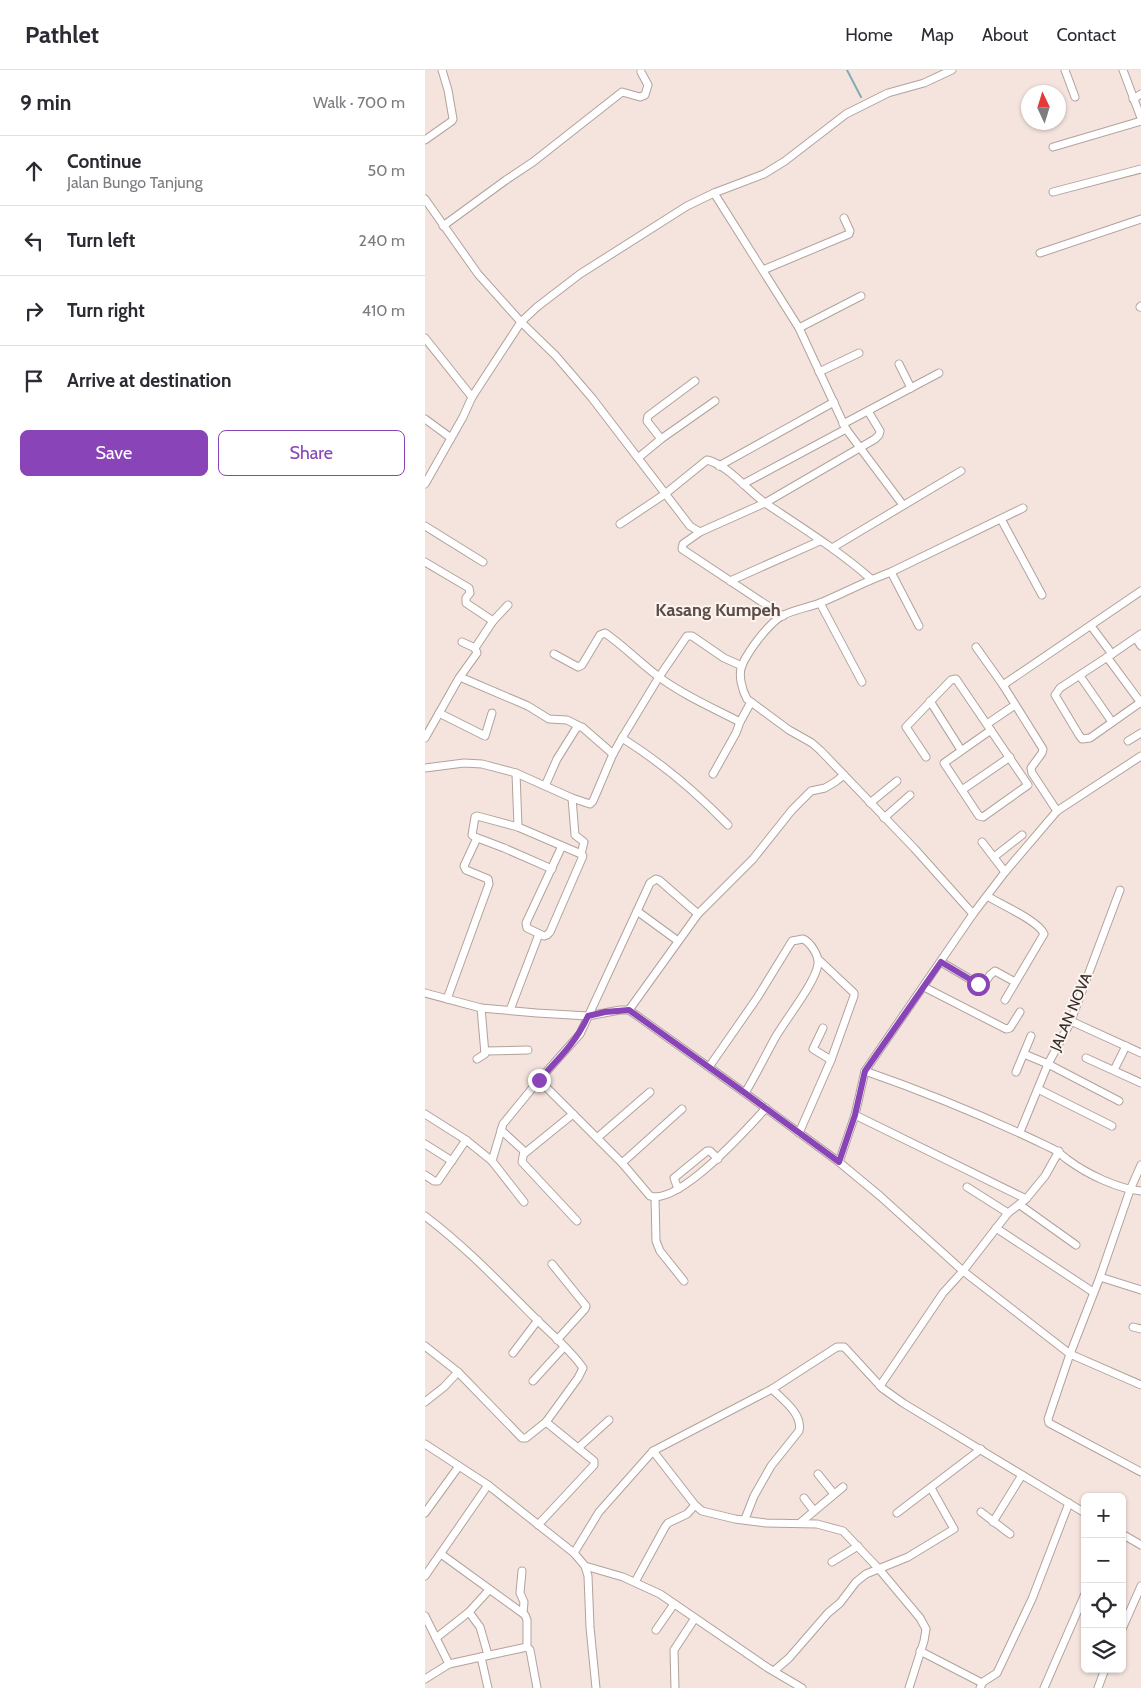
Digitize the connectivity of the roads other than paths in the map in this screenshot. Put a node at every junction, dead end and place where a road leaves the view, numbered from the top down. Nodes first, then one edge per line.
1 (442, 70) edge
2 (952, 70) edge
3 (1065, 70) edge
4 (1123, 70) edge
5 (641, 72) dead end
6 (1141, 94) edge
7 (1075, 97) dead end
8 (1133, 99) junction
9 (1141, 120) edge
10 (425, 140) edge
11 (1053, 147) dead end
12 (1141, 169) edge
13 (1053, 192) dead end
14 (714, 193) junction
15 (425, 200) edge
16 (844, 218) dead end
17 (1141, 220) edge
18 (443, 226) junction
19 (1040, 253) dead end
20 (763, 270) junction
21 (861, 296) dead end
22 (521, 322) junction
23 (799, 328) junction
24 (425, 338) edge
25 (859, 353) dead end
26 (899, 364) dead end
27 (819, 372) junction
28 (939, 373) dead end
29 (695, 381) dead end
30 (911, 388) junction
31 (472, 397) junction
32 (715, 401) dead end
33 (834, 402) junction
34 (868, 411) junction
35 (425, 418) edge
36 (845, 427) junction
37 (451, 438) junction
38 (661, 439) junction
39 (859, 448) junction
40 (638, 458) junction
41 (719, 466) junction
42 (961, 471) dead end
43 (425, 484) edge
44 (743, 484) junction
45 (665, 494) junction
46 (765, 503) junction
47 (903, 505) junction
48 (1023, 508) dead end
49 (1001, 519) junction
50 (620, 524) dead end
51 (425, 526) edge
52 (700, 532) junction
53 (820, 541) junction
54 (833, 548) junction
55 (425, 562) edge
56 (483, 562) dead end
57 (891, 572) junction
58 (871, 579) junction
59 (729, 581) junction
60 (1141, 591) edge
61 (1042, 595) dead end
62 (820, 603) junction
63 (507, 605) dead end
64 (783, 616) junction
65 (493, 621) junction
66 (919, 626) dead end
67 (1091, 626) junction
68 (1138, 636) edge
69 (462, 642) dead end
70 (1141, 646) edge
71 (976, 647) dead end
72 (475, 648) junction
73 (554, 654) dead end
74 (1110, 656) junction
75 (742, 666) junction
76 (461, 676) junction
77 (1080, 676) junction
78 (659, 677) junction
79 (862, 682) dead end
80 (1003, 685) junction
81 (1140, 700) edge
82 (930, 701) junction
83 (751, 702) junction
84 (1015, 705) junction
85 (439, 713) junction
86 (492, 713) dead end
87 (740, 722) junction
88 (1112, 722) junction
89 (579, 726) junction
90 (989, 727) junction
91 (1141, 733) edge
92 (425, 738) edge
93 (622, 738) junction
94 (1128, 741) dead end
95 (961, 750) junction
96 (613, 754) junction
97 (1141, 756) edge
98 (926, 757) dead end
99 (1010, 758) junction
100 (425, 768) edge
101 (516, 773) junction
102 (713, 774) dead end
103 (844, 775) junction
104 (897, 781) dead end
105 (545, 786) junction
106 (962, 790) junction
107 (910, 795) dead end
108 (571, 798) junction
109 (870, 803) junction
110 (1057, 811) junction
111 (884, 818) junction
112 (728, 826) dead end
113 (518, 827) junction
114 (1022, 834) dead end
115 (477, 838) junction
116 (982, 842) dead end
117 (562, 846) junction
118 (581, 854) junction
119 (994, 857) junction
120 (551, 869) junction
121 (1005, 872) junction
122 (1121, 890) dead end
123 (987, 896) junction
124 (637, 911) junction
125 (699, 914) junction
126 (973, 914) junction
127 (539, 934) junction
128 (678, 941) junction
129 (818, 959) junction
130 (941, 962) junction
131 (1015, 982) junction
132 (924, 987) junction
133 (425, 992) edge
134 (447, 999) junction
135 (1005, 1000) dead end
136 (481, 1008) junction
137 (510, 1010) junction
138 (629, 1010) junction
139 (1020, 1012) dead end
140 (588, 1016) junction
141 (1070, 1023) junction
142 (823, 1028) dead end
143 (1031, 1036) dead end
144 (1126, 1046) junction
145 (528, 1050) dead end
146 (485, 1051) junction
147 (1024, 1054) junction
148 (1141, 1054) edge
149 (1086, 1058) dead end
150 (477, 1059) dead end
151 (831, 1060) junction
152 (1048, 1064) junction
153 (709, 1067) junction
154 (1114, 1070) junction
155 (865, 1071) junction
156 (1016, 1072) dead end
157 (539, 1080) junction
158 (1141, 1083) edge
159 (1038, 1088) junction
160 (650, 1092) dead end
161 (745, 1093) junction
162 (1119, 1101) dead end
163 (766, 1108) junction
164 (682, 1109) dead end
165 (425, 1114) edge
166 (573, 1114) junction
167 (855, 1115) junction
168 (1112, 1126) dead end
169 (501, 1130) junction
170 (1020, 1132) junction
171 (799, 1134) junction
172 (597, 1138) junction
173 (466, 1140) junction
174 (425, 1144) edge
175 (1059, 1151) junction
176 (525, 1153) junction
177 (718, 1159) junction
178 (452, 1160) junction
179 (492, 1161) junction
180 (839, 1162) junction
181 (622, 1163) junction
182 (1141, 1165) edge
183 (425, 1175) edge
184 (967, 1187) dead end
185 (678, 1189) junction
186 (1129, 1190) junction
187 (1141, 1191) edge
188 (655, 1198) junction
189 (1026, 1199) junction
190 (524, 1202) dead end
191 (1019, 1205) junction
192 (1008, 1212) junction
193 (425, 1216) edge
194 (577, 1221) dead end
195 (996, 1228) junction
196 (1076, 1245) dead end
197 (552, 1264) dead end
198 (963, 1271) junction
199 (1100, 1277) junction
200 (684, 1281) dead end
201 (1141, 1290) edge
202 (1093, 1292) junction
203 (537, 1320) junction
204 (557, 1340) junction
205 (425, 1346) edge
206 (564, 1347) junction
207 (513, 1353) dead end
208 (1070, 1354) junction
209 (458, 1372) junction
210 (533, 1382) dead end
211 (1141, 1385) edge
212 (880, 1386) junction
213 (772, 1389) junction
214 (425, 1402) edge
215 (609, 1420) dead end
216 (546, 1422) junction
217 (425, 1444) edge
218 (578, 1448) junction
219 (653, 1450) junction
220 (981, 1450) junction
221 (459, 1466) junction
222 (1141, 1472) edge
223 (818, 1474) dead end
224 (1022, 1475) junction
225 (488, 1485) junction
226 (843, 1488) dead end
227 (931, 1488) junction
228 (834, 1494) junction
229 (804, 1498) dead end
230 (1069, 1503) junction
231 (695, 1505) junction
232 (814, 1510) junction
233 (1081, 1510) edge
234 (981, 1512) dead end
235 (425, 1513) edge
236 (897, 1513) dead end
237 (745, 1519) junction
238 (993, 1522) junction
239 (800, 1523) junction
240 (538, 1525) junction
241 (1010, 1534) dead end
242 (1126, 1536) edge
243 (1141, 1545) edge
244 (858, 1546) junction
245 (574, 1552) junction
246 (441, 1554) junction
247 (832, 1562) dead end
248 (585, 1566) junction
249 (879, 1569) junction
250 (523, 1571) dead end
251 (425, 1576) edge
252 (635, 1582) junction
253 (1141, 1588) edge
254 (489, 1590) junction
255 (1081, 1603) edge
256 (674, 1604) junction
257 (469, 1612) junction
258 (523, 1613) junction
259 (425, 1616) edge
260 (695, 1618) junction
261 (1122, 1628) edge
262 (656, 1630) dead end
263 (436, 1638) junction
264 (527, 1647) junction
265 (920, 1651) junction
266 (485, 1656) junction
267 (449, 1664) junction
268 (774, 1670) junction
269 (1104, 1673) edge
270 (425, 1679) edge
271 (981, 1686) edge
272 (487, 1688) edge
273 (537, 1688) edge
274 (596, 1688) edge
275 (675, 1688) edge
276 (802, 1688) edge
277 (909, 1688) edge
278 (1044, 1688) edge
279 (1098, 1688) edge

1 - 10 street
2 - 14 street
3 - 7 street
4 - 8 street
5 - 18 street
6 - 8 street
8 - 9 street
9 - 11 street
12 - 13 street
14 - 20 street
14 - 22 street
15 - 18 street
16 - 20 street
17 - 19 street
18 - 22 street
20 - 23 street
21 - 23 street
22 - 31 street
22 - 40 street
23 - 27 street
24 - 31 street
25 - 27 street
26 - 30 street
27 - 33 street
28 - 30 street
29 - 38 street
30 - 34 street
31 - 37 street
32 - 38 street
33 - 36 street
33 - 41 street
34 - 36 street
34 - 39 street
35 - 37 street
36 - 39 street
36 - 44 street
37 - 43 street
38 - 40 street
39 - 46 street
39 - 47 street
40 - 45 street
41 - 44 street
41 - 45 street
42 - 47 street
44 - 46 street
45 - 50 street
45 - 52 street
46 - 52 street
46 - 53 street
47 - 54 street
48 - 49 street
49 - 57 street
49 - 61 street
51 - 56 street
52 - 59 street
53 - 54 street
53 - 59 street
54 - 58 street
55 - 65 street
57 - 58 street
57 - 66 street
58 - 62 street
59 - 64 street
60 - 67 street
62 - 64 street
62 - 79 street
63 - 65 street
64 - 75 street
65 - 72 street
67 - 74 street
67 - 80 street
68 - 70 street
68 - 74 street
69 - 72 street
71 - 80 street
72 - 76 street
73 - 78 street
74 - 77 street
74 - 81 street
75 - 78 street
75 - 83 street
76 - 85 street
76 - 89 street
77 - 88 street
77 - 88 street
78 - 87 street
78 - 93 street
80 - 84 street
81 - 88 street
82 - 90 street
82 - 95 street
82 - 98 street
83 - 87 street
83 - 103 street
84 - 90 street
84 - 110 street
85 - 86 street
85 - 92 street
87 - 102 street
89 - 96 street
89 - 105 street
90 - 95 street
90 - 99 street
91 - 94 street
93 - 96 street
93 - 112 street
95 - 106 street
96 - 108 street
97 - 110 street
99 - 106 street
99 - 106 street
100 - 101 street
101 - 105 street
101 - 113 street
103 - 109 street
103 - 125 street
104 - 109 street
105 - 108 street
107 - 111 street
108 - 118 street
109 - 111 street
110 - 121 street
111 - 126 street
113 - 115 street
113 - 117 street
114 - 119 street
115 - 120 street
115 - 134 street
116 - 119 street
117 - 118 street
117 - 120 street
118 - 127 street
119 - 121 street
120 - 127 street
121 - 123 street
122 - 141 street, JALAN NOVA
123 - 126 street
123 - 131 street
124 - 125 street
124 - 128 street
124 - 140 street
125 - 128 street
126 - 130 street
127 - 137 street
128 - 138 street
129 - 151 street
129 - 153 street
129 - 161 street
130 - 131 street
130 - 132 street
131 - 135 street
132 - 139 street
132 - 155 street
133 - 134 street
134 - 136 street
136 - 137 street
136 - 146 street
137 - 140 street
138 - 140 street
138 - 153 street
140 - 157 street
141 - 144 street
141 - 152 street, JALAN NOVA
142 - 151 street
143 - 147 street
144 - 148 street
144 - 154 street
145 - 146 street
146 - 150 street
147 - 152 street
147 - 156 street
149 - 154 street
151 - 171 street
152 - 159 street, JALAN NOVA
152 - 162 street
153 - 161 street
154 - 158 street
155 - 167 street
155 - 170 street
157 - 166 street
157 - 169 street
159 - 168 street
159 - 170 street, JALAN NOVA
160 - 172 street
161 - 163 street
163 - 171 street
163 - 177 street
164 - 181 street
165 - 173 street
166 - 172 street
166 - 176 street
167 - 180 street
167 - 189 street
169 - 176 street
169 - 179 street
170 - 175 street
171 - 180 street
172 - 181 street
173 - 178 street
173 - 179 street
174 - 178 street
175 - 186 street
175 - 189 street
176 - 194 street
177 - 185 street
177 - 185 street
178 - 183 street
179 - 190 street
180 - 198 street
181 - 188 street
182 - 186 street
184 - 192 street
185 - 188 street
186 - 187 street
186 - 199 street
188 - 200 street
189 - 191 street
191 - 192 street
191 - 196 street
192 - 195 street
193 - 203 street
195 - 198 street
195 - 202 street
197 - 204 street
198 - 208 street
198 - 212 street
199 - 201 street
199 - 202 street
202 - 208 street
203 - 204 street
203 - 207 street
204 - 206 street
205 - 209 street
206 - 210 street
206 - 216 street
208 - 211 street
208 - 222 street
209 - 214 street
209 - 216 street
212 - 213 street
212 - 220 street
213 - 219 street
213 - 237 street
215 - 218 street
216 - 218 street
217 - 221 street
218 - 240 street
219 - 231 street
219 - 245 street
220 - 224 street
220 - 227 street
221 - 225 street
221 - 235 street
223 - 228 street
224 - 230 street
224 - 238 street
225 - 240 street
225 - 246 street
226 - 228 street
227 - 236 street
227 - 249 street
228 - 232 street
229 - 232 street
230 - 233 street
230 - 271 street
231 - 237 street
231 - 252 street
232 - 239 street
234 - 238 street
237 - 239 street
238 - 241 street
239 - 244 street
240 - 245 street
242 - 243 street
244 - 247 street
244 - 249 street
245 - 248 street
246 - 251 street
246 - 254 street
248 - 252 street
248 - 274 street
249 - 265 street
249 - 268 street
250 - 258 street
252 - 256 street
253 - 261 street
254 - 257 street
254 - 258 street
255 - 278 street
256 - 260 street
256 - 262 street
257 - 263 street
257 - 266 street
258 - 264 street
259 - 263 street
260 - 268 street
260 - 275 street
263 - 267 street
264 - 266 street
264 - 273 street
265 - 271 street
265 - 277 street
266 - 267 street
266 - 272 street
267 - 270 street
268 - 276 street
269 - 279 street

